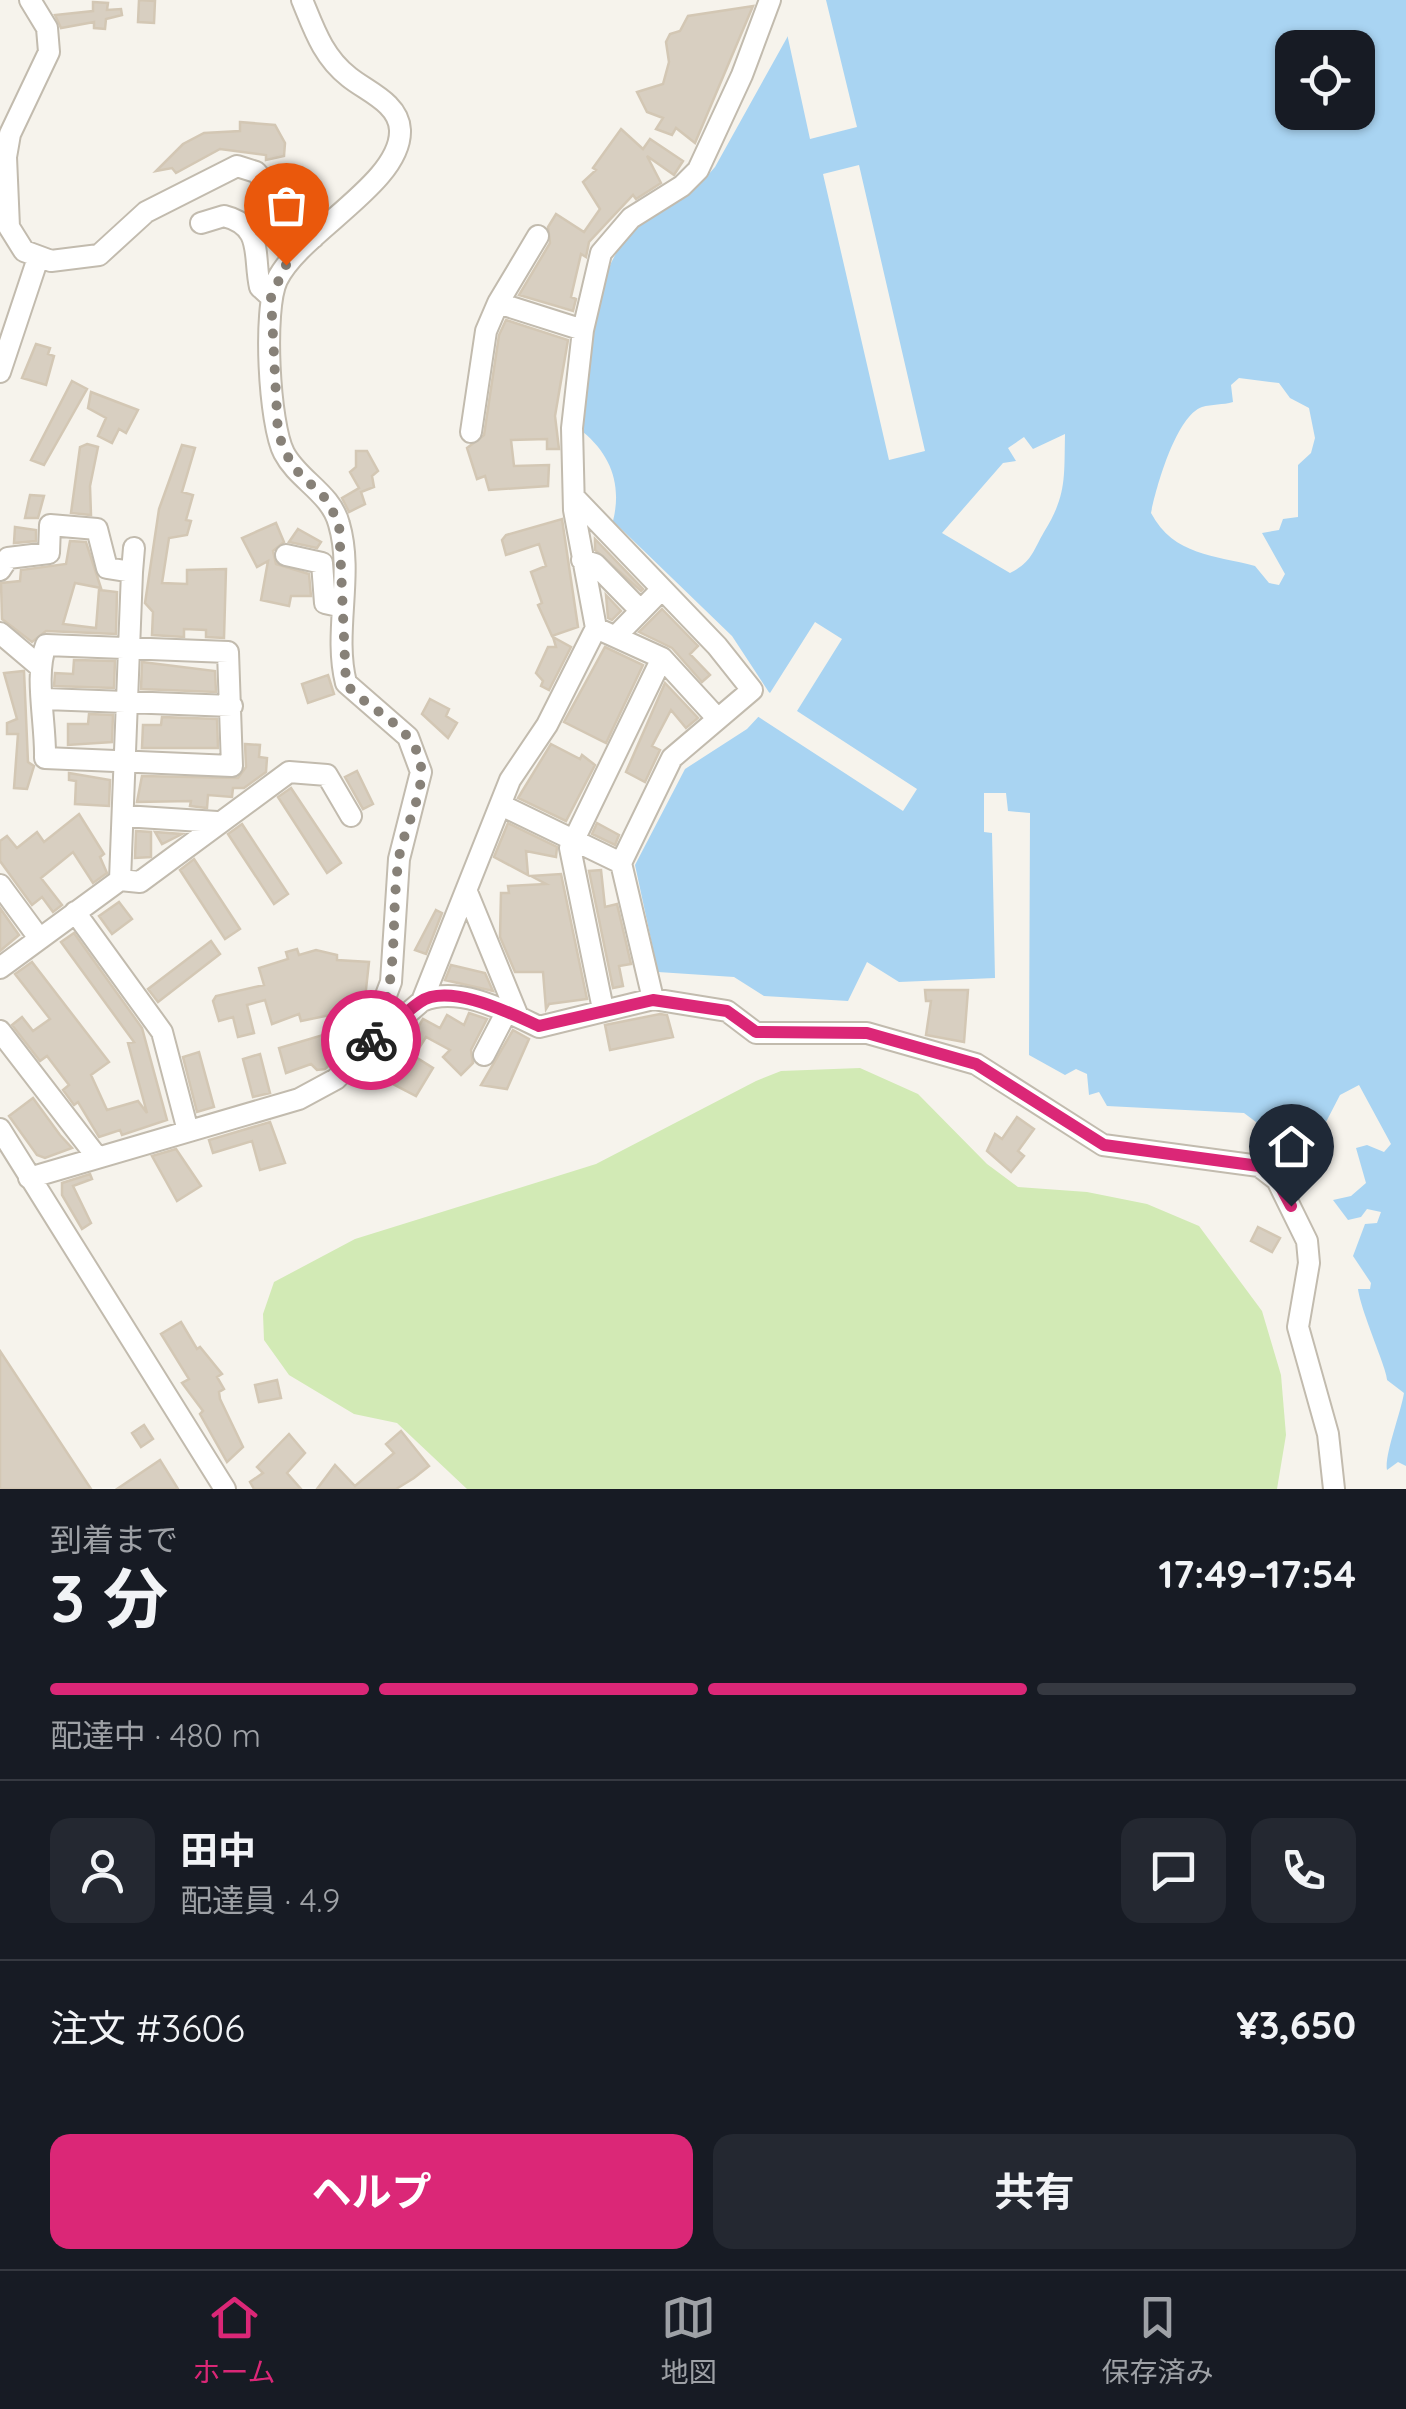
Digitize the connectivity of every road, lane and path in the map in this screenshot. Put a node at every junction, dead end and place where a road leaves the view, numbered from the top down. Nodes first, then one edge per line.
1 (30, 0) edge
2 (770, 0) edge
3 (305, 2) edge
4 (201, 223) dead end
5 (538, 236) dead end
6 (313, 238) junction
7 (38, 258) junction
8 (271, 297) junction
9 (498, 303) junction
10 (583, 330) junction
11 (0, 372) edge
12 (471, 432) dead end
13 (574, 497) junction
14 (134, 548) dead end
15 (286, 555) dead end
16 (582, 560) junction
17 (0, 570) edge
18 (132, 572) junction
19 (662, 589) junction
20 (343, 607) junction
21 (640, 610) junction
22 (606, 632) junction
23 (0, 634) edge
24 (129, 648) junction
25 (662, 658) junction
26 (38, 665) junction
27 (45, 699) junction
28 (126, 704) junction
29 (232, 706) junction
30 (717, 718) junction
31 (124, 760) junction
32 (501, 805) junction
33 (124, 816) junction
34 (352, 816) dead end
35 (217, 822) junction
36 (573, 840) junction
37 (622, 863) junction
38 (120, 880) junction
39 (0, 886) edge
40 (466, 892) junction
41 (76, 912) junction
42 (39, 938) junction
43 (0, 968) edge
44 (653, 1000) junction
45 (422, 1001) junction
46 (602, 1010) junction
47 (512, 1011) junction
48 (0, 1031) edge
49 (366, 1048) junction
50 (484, 1055) dead end
51 (0, 1129) edge
52 (188, 1131) junction
53 (96, 1157) junction
54 (29, 1178) junction
55 (225, 1489) edge
56 (1334, 1489) edge

1 - 7 street
2 - 10 street
3 - 6 street
4 - 8 street
5 - 9 street
6 - 7 street
6 - 8 street
7 - 11 street
8 - 20 street
9 - 10 street
9 - 12 street
10 - 13 street
13 - 16 street
13 - 19 street
14 - 18 street
15 - 20 street
16 - 21 street
16 - 22 street
17 - 18 street
18 - 24 street
19 - 21 street
19 - 30 street
20 - 49 street
21 - 22 street
22 - 25 street
22 - 32 street
23 - 26 street
24 - 26 street
24 - 28 street
24 - 29 street
25 - 30 street
25 - 36 street
26 - 27 street
27 - 28 street
27 - 31 street
28 - 29 street
28 - 31 street
29 - 31 street
30 - 37 street
31 - 33 street
32 - 36 street
32 - 40 street
33 - 35 street
33 - 38 street
34 - 35 street
35 - 38 street
36 - 37 street
36 - 46 street
37 - 44 street
38 - 41 street
39 - 42 street
40 - 45 street
40 - 47 street
41 - 42 street
41 - 52 street
42 - 43 street
44 - 46 street
44 - 56 street
45 - 47 street
45 - 49 street
46 - 47 street
47 - 50 street
48 - 53 street
49 - 52 street
51 - 54 street
52 - 53 street
53 - 54 street
54 - 55 street

